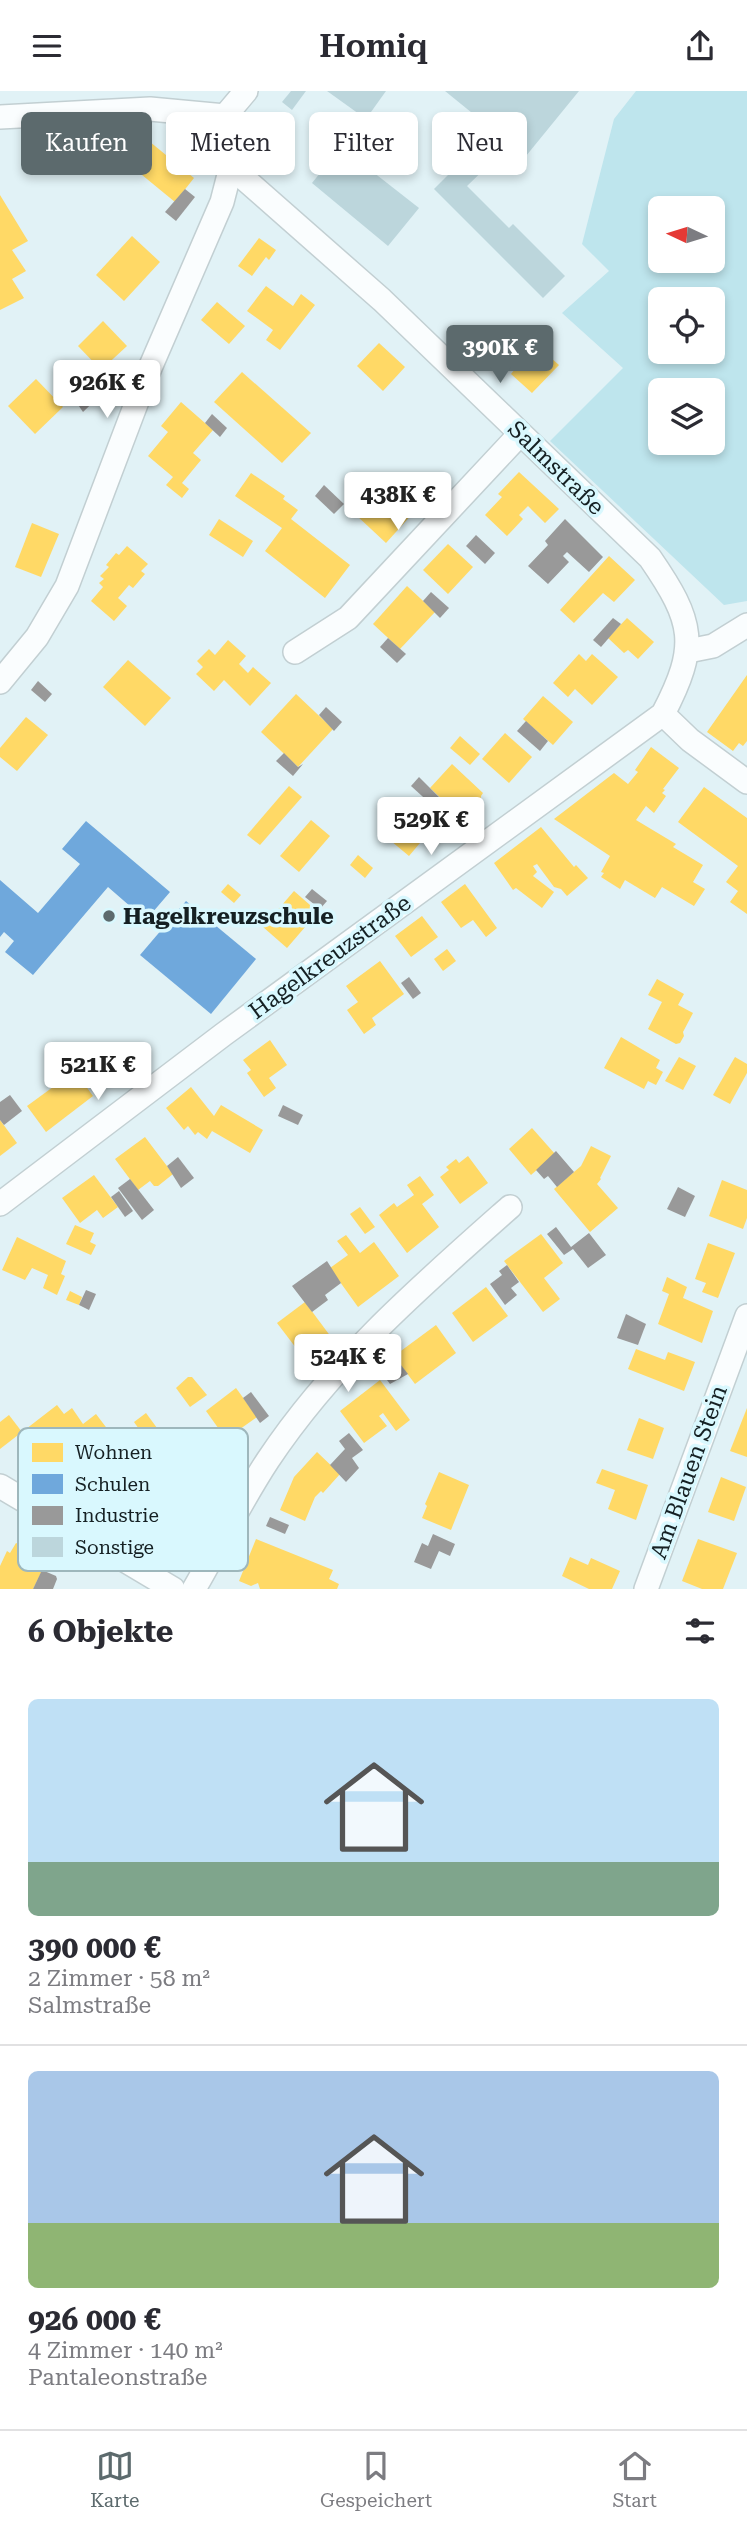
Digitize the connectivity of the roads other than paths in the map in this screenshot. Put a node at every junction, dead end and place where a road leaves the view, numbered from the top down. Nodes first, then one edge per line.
1 (246, 91) edge
2 (182, 112) edge
3 (228, 112) edge
4 (0, 117) edge
5 (229, 175) edge
6 (240, 175) edge
7 (520, 434) junction
8 (747, 625) edge
9 (295, 652) dead end
10 (688, 652) junction
11 (0, 682) edge
12 (663, 714) junction
13 (747, 782) edge
14 (0, 1204) edge
15 (510, 1207) dead end
16 (747, 1316) edge
17 (0, 1486) edge
18 (248, 1495) edge
19 (18, 1497) edge
20 (143, 1571) edge
21 (204, 1571) edge
22 (173, 1589) edge
23 (194, 1589) edge
24 (646, 1589) edge

1 - 3 street
2 - 4 street
5 - 11 street
6 - 7 street, Salmstraße
7 - 9 street
7 - 10 street, Salmstraße
8 - 10 street
10 - 12 street, Salmstraße
12 - 13 street
12 - 14 street, Hagelkreuzstraße
15 - 18 street
16 - 24 street, Am Blauen Stein
17 - 19 street
20 - 22 street
21 - 23 street

